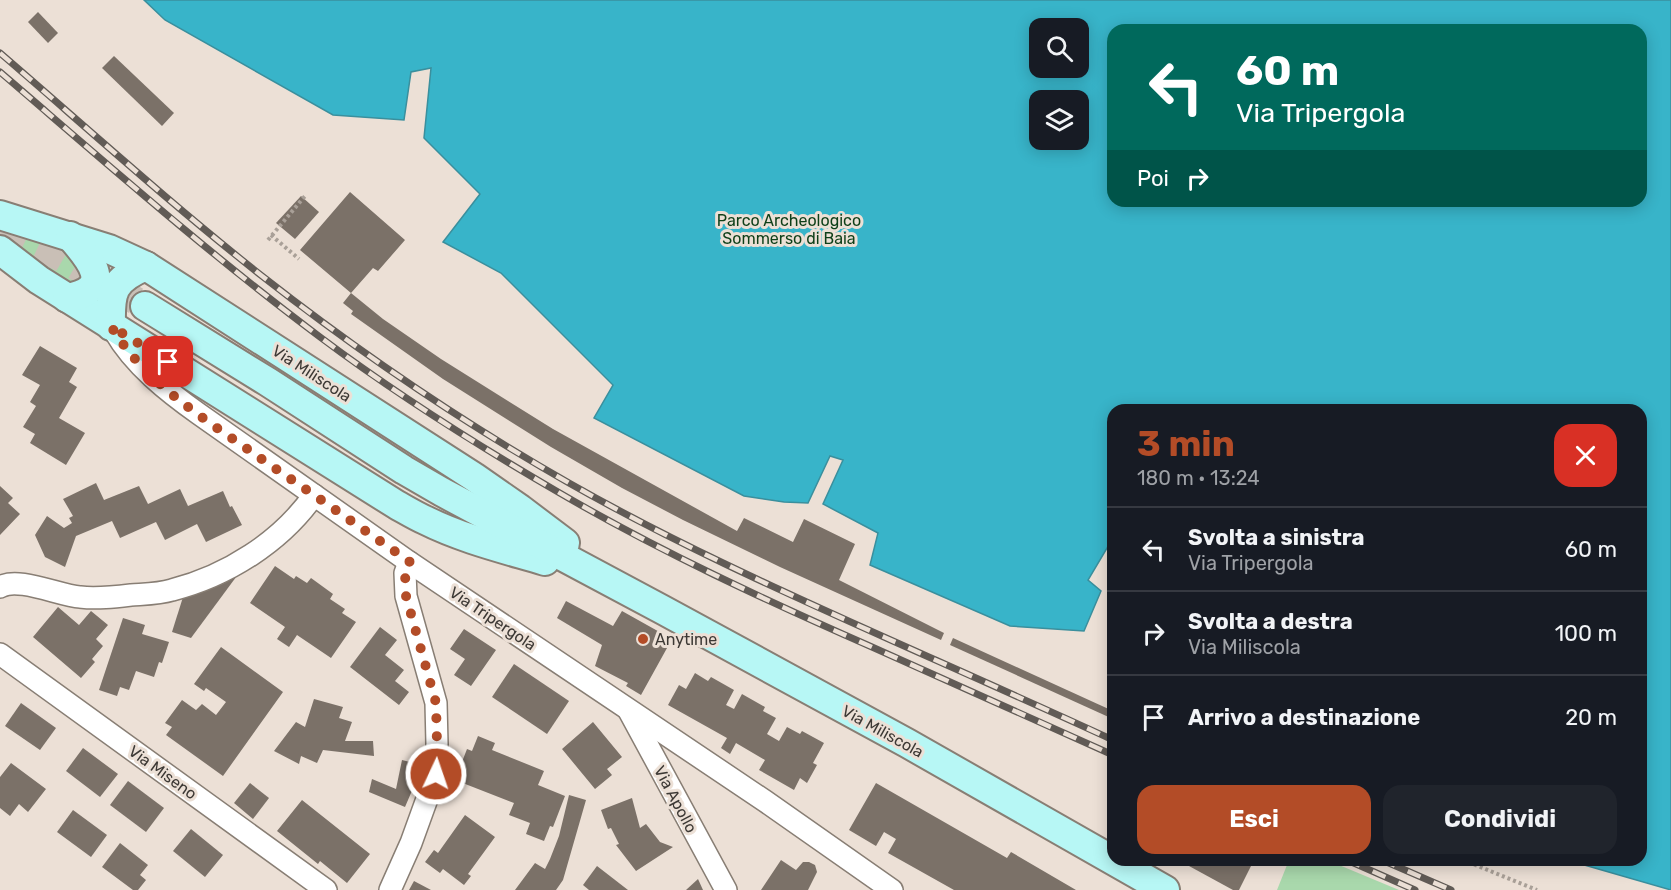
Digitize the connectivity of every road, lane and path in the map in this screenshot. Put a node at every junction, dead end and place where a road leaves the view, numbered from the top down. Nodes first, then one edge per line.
1 (305, 196) dead end
2 (0, 215) edge
3 (70, 236) junction
4 (0, 250) edge
5 (299, 259) dead end
6 (146, 266) junction
7 (67, 298) junction
8 (145, 306) tunnel mouth
9 (111, 326) junction
10 (314, 495) junction
11 (410, 562) junction
12 (599, 576) junction
13 (0, 587) edge
14 (0, 654) edge
15 (627, 708) junction
16 (1107, 857) edge
17 (1123, 866) edge
18 (1478, 866) edge
19 (326, 890) edge
20 (390, 890) edge
21 (726, 890) edge
22 (892, 890) edge
23 (1165, 890) edge
24 (1537, 890) edge

1 - 5 path
2 - 3 street, Via Miliscola
3 - 6 street, Via Miliscola
3 - 7 street
4 - 7 street, Via Miliscola
6 - 9 street
6 - 12 street, Via Miliscola
7 - 9 street, Via Miliscola
8 - 12 street, Via Miliscola
9 - 10 street, Via Tripergola
9 - 12 street, Via Miliscola
10 - 11 street, Via Tripergola
10 - 13 street
11 - 15 street, Via Tripergola
11 - 20 street
12 - 16 street, Via Miliscola
14 - 19 street, Via Miseno
15 - 21 street, Via Apollo
15 - 22 street, Via Tripergola
17 - 23 street, Via Miliscola
18 - 24 path

